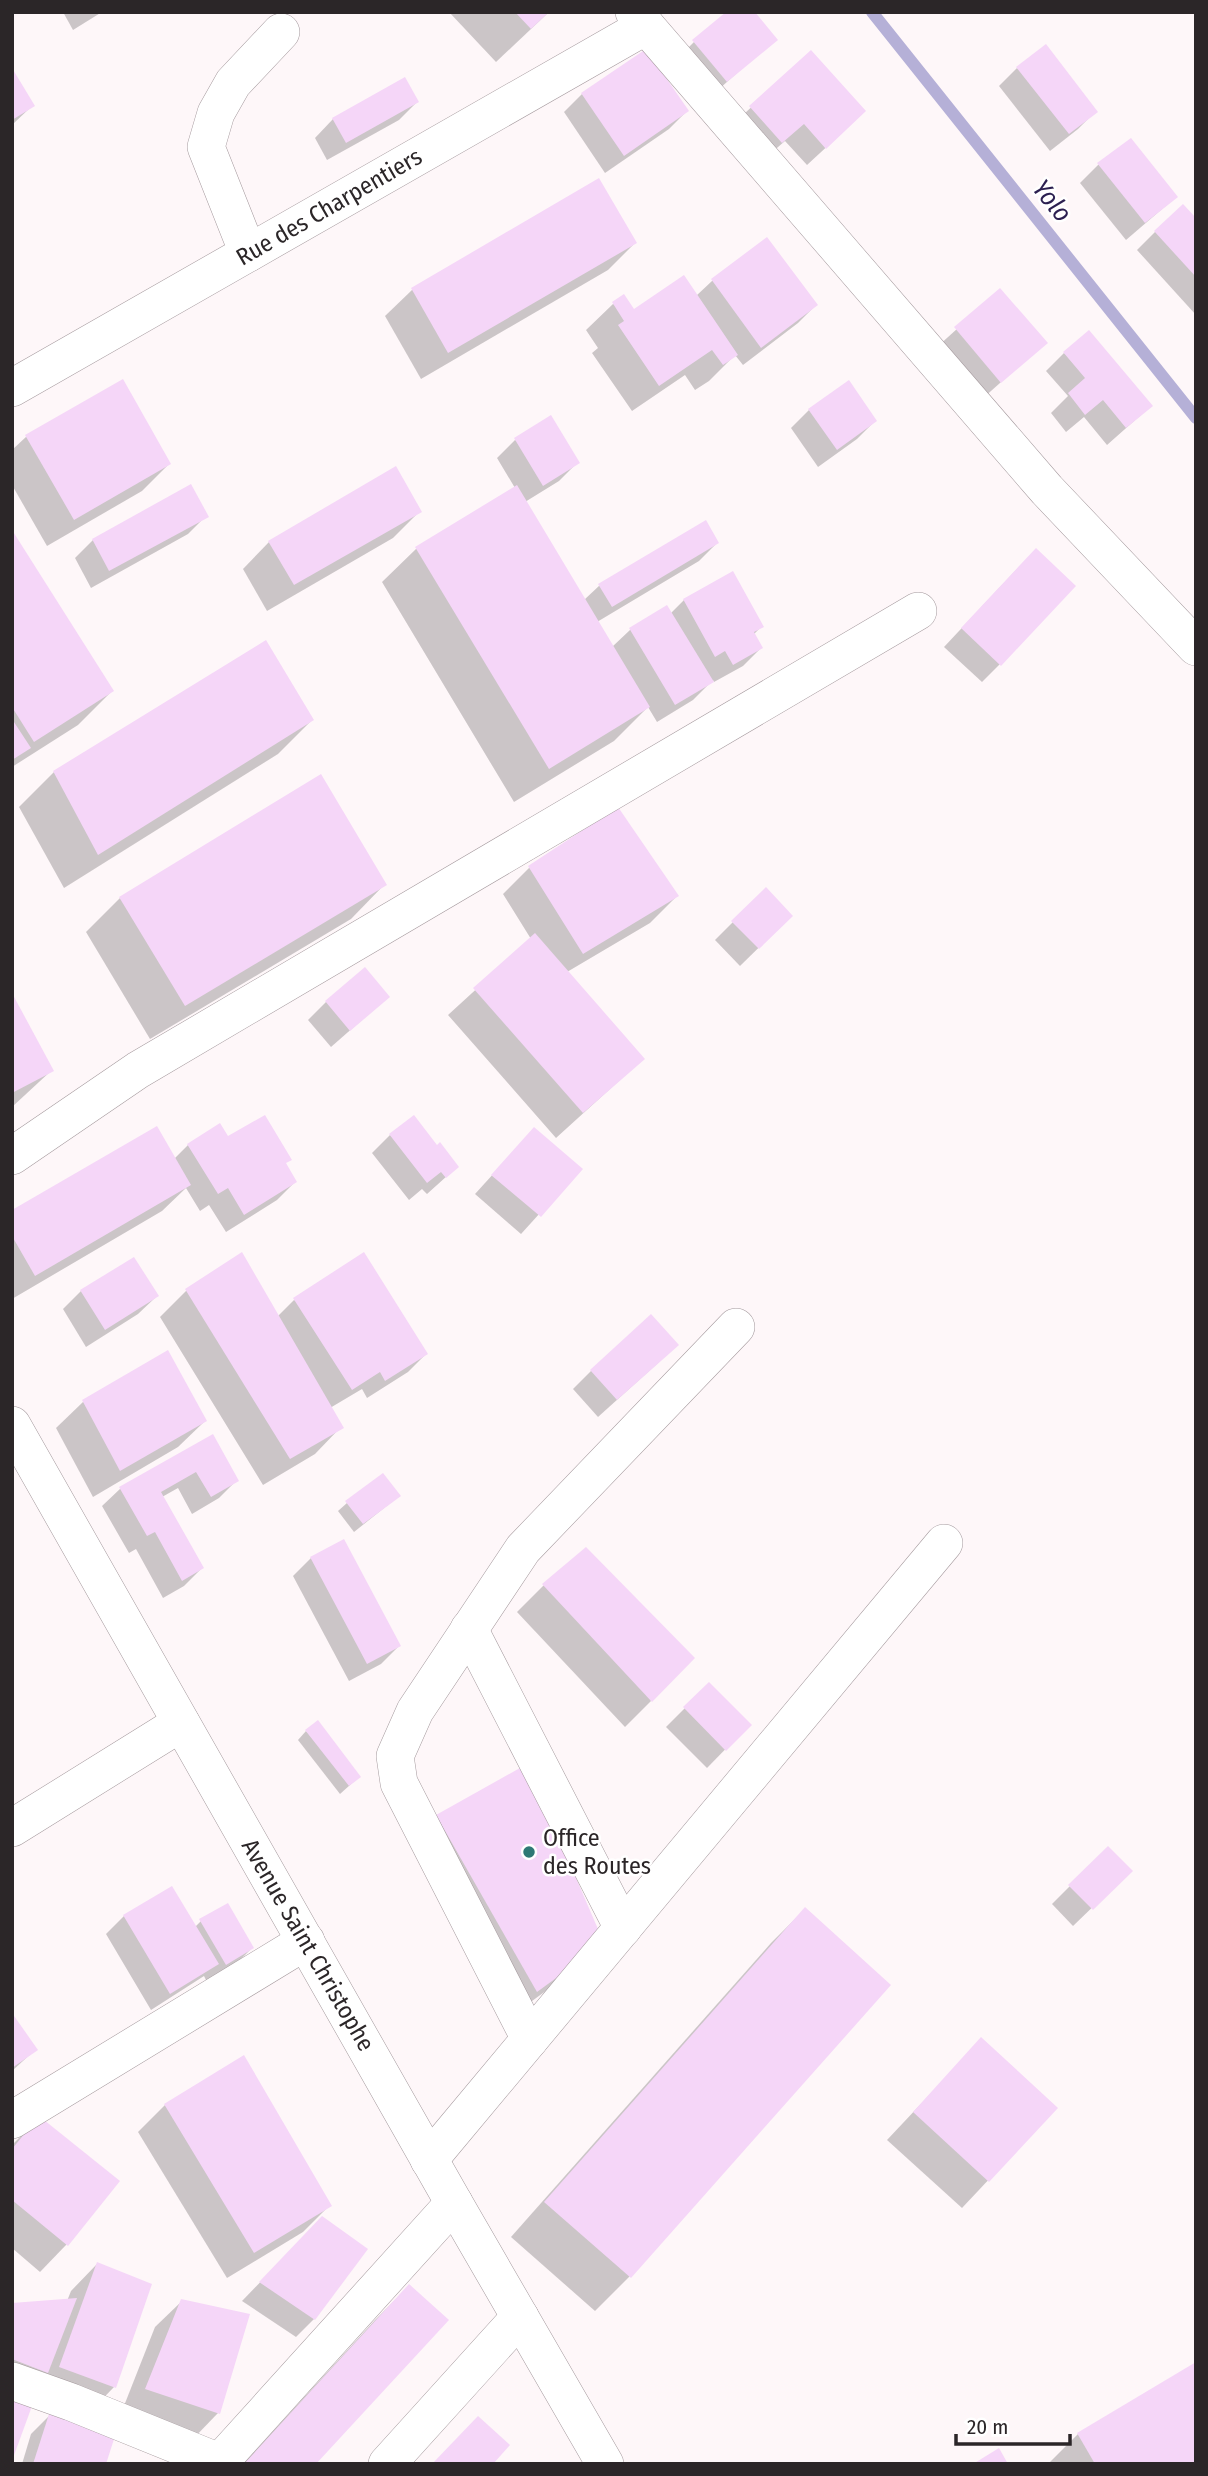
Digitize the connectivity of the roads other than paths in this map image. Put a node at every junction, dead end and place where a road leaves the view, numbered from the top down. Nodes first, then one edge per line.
1 (640, 19) edge
2 (281, 32) dead end
3 (248, 253) junction
4 (12, 388) edge
5 (918, 611) dead end
6 (1196, 648) edge
7 (12, 1156) edge
8 (736, 1327) dead end
9 (12, 1425) edge
10 (944, 1543) dead end
11 (469, 1629) junction
12 (181, 1723) junction
13 (12, 1828) edge
14 (623, 1928) junction
15 (306, 1941) junction
16 (530, 2039) junction
17 (12, 2120) edge
18 (429, 2160) junction
19 (454, 2203) junction
20 (520, 2317) junction
21 (12, 2381) edge
22 (218, 2463) edge
23 (387, 2464) edge
24 (605, 2464) edge

1 - 3 street, Rue des Charpentiers
1 - 6 street
2 - 3 street
3 - 4 street, Rue des Charpentiers
5 - 7 street
8 - 11 street
9 - 12 street, Avenue Saint Christophe
10 - 14 street
11 - 14 street
11 - 16 street
12 - 13 street
12 - 15 street, Avenue Saint Christophe
14 - 16 street
15 - 17 street
15 - 18 street, Avenue Saint Christophe
16 - 18 street
18 - 19 street, Avenue Saint Christophe
19 - 20 street, Avenue Saint Christophe
19 - 22 street
20 - 23 street
20 - 24 street, Avenue Saint Christophe
21 - 22 street

